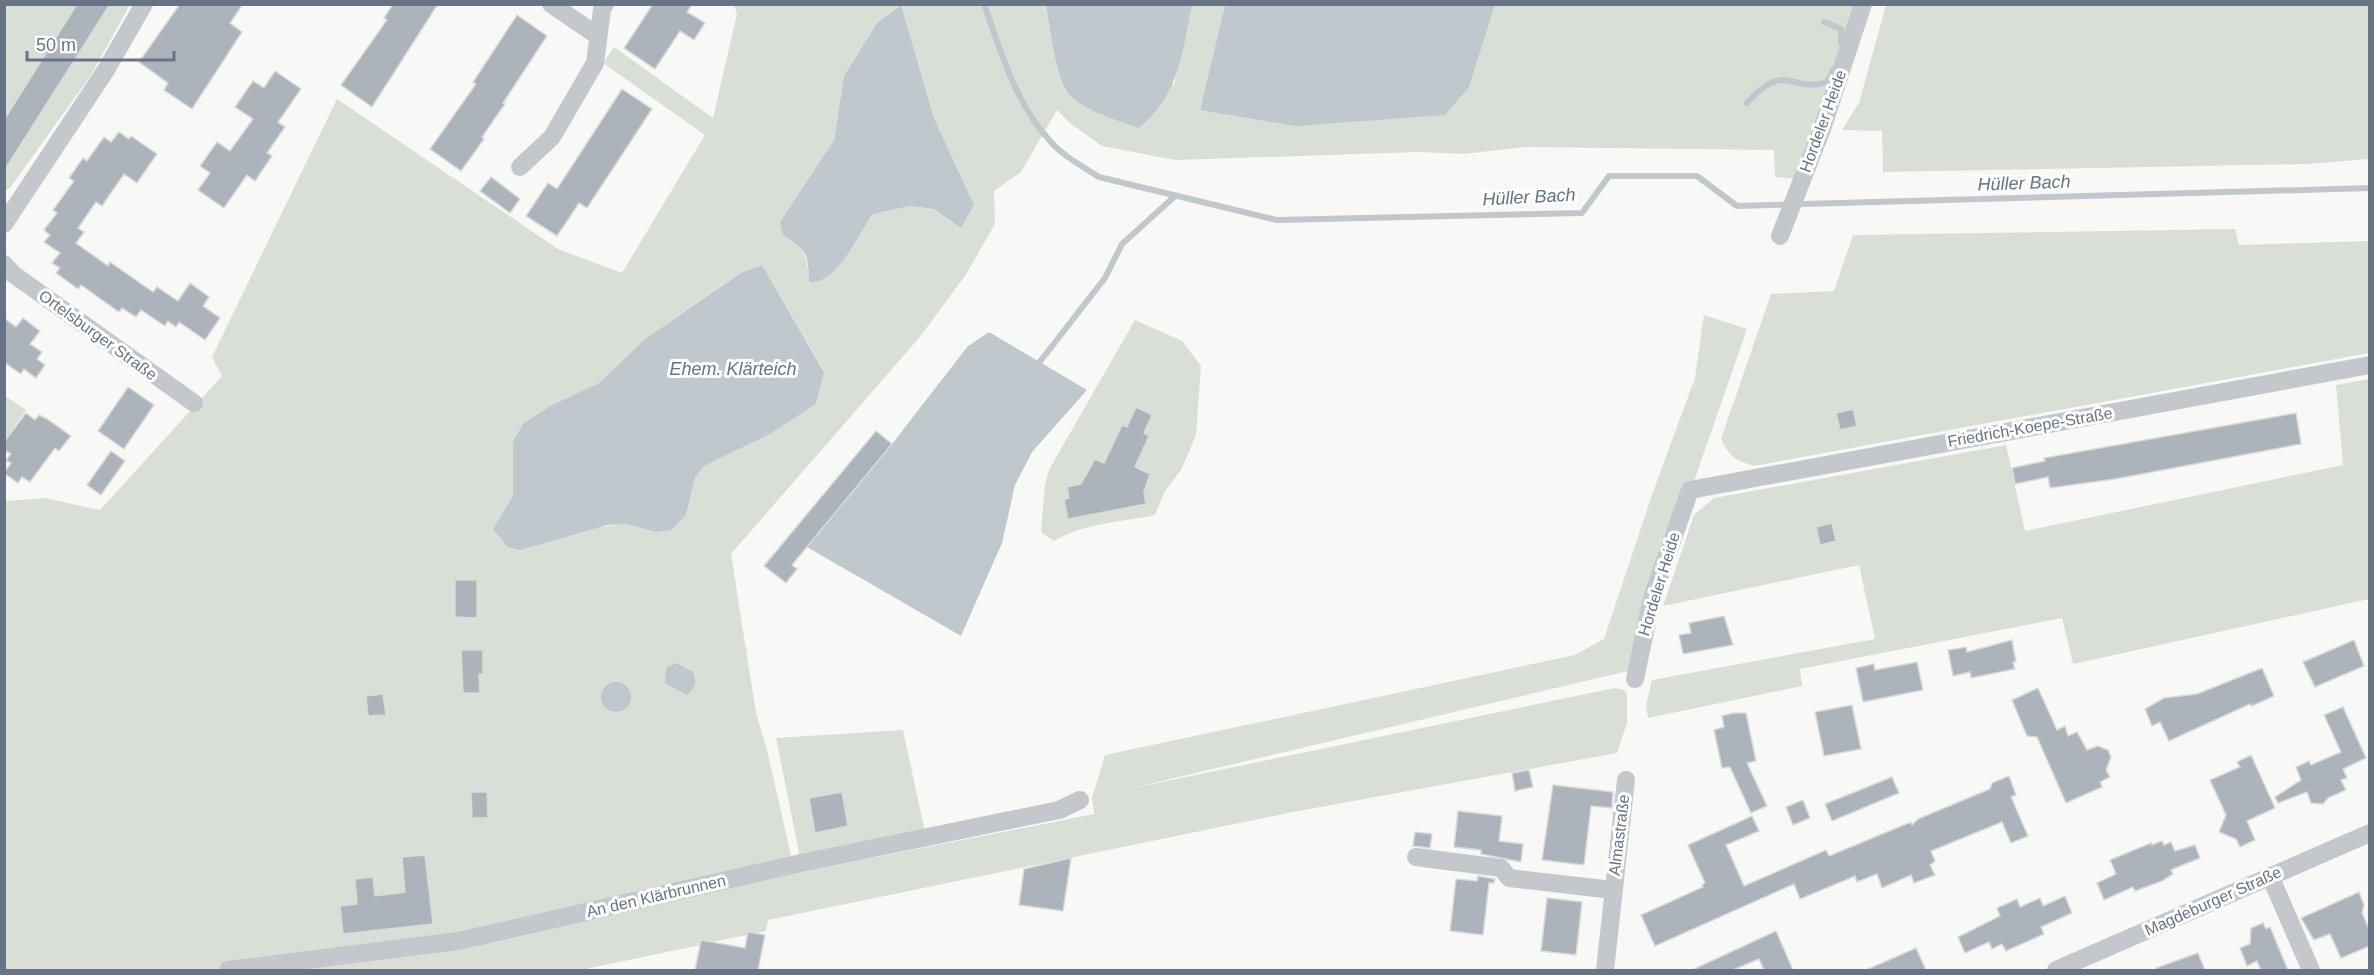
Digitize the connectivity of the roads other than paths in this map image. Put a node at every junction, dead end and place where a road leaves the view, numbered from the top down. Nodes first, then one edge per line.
1 (144, 4) edge
2 (551, 4) edge
3 (605, 4) edge
4 (1863, 4) edge
5 (598, 36) junction
6 (520, 167) dead end
7 (4, 224) edge
8 (1780, 236) dead end
9 (4, 264) edge
10 (2370, 365) edge
11 (194, 403) dead end
12 (1690, 490) joint
13 (1635, 679) dead end
14 (1626, 780) dead end
15 (1080, 800) dead end
16 (2370, 832) edge
17 (1416, 857) dead end
18 (2270, 876) junction
19 (1613, 890) junction
20 (228, 970) edge
21 (1605, 970) edge
22 (2056, 970) edge
23 (2311, 970) edge

1 - 7 street
2 - 5 street
3 - 5 street
4 - 8 street, Hordeler Heide
5 - 6 street
9 - 11 street, Ortelsburger Straße
10 - 12 street, Friedrich-Koepe-Straße
12 - 13 street, Hordeler Heide
14 - 19 street, Almastraße
15 - 20 street, An den Klärbrunnen
16 - 18 street, Magdeburger Straße
17 - 19 street, Almastraße
18 - 22 street, Magdeburger Straße
18 - 23 street
19 - 21 street, Almastraße

